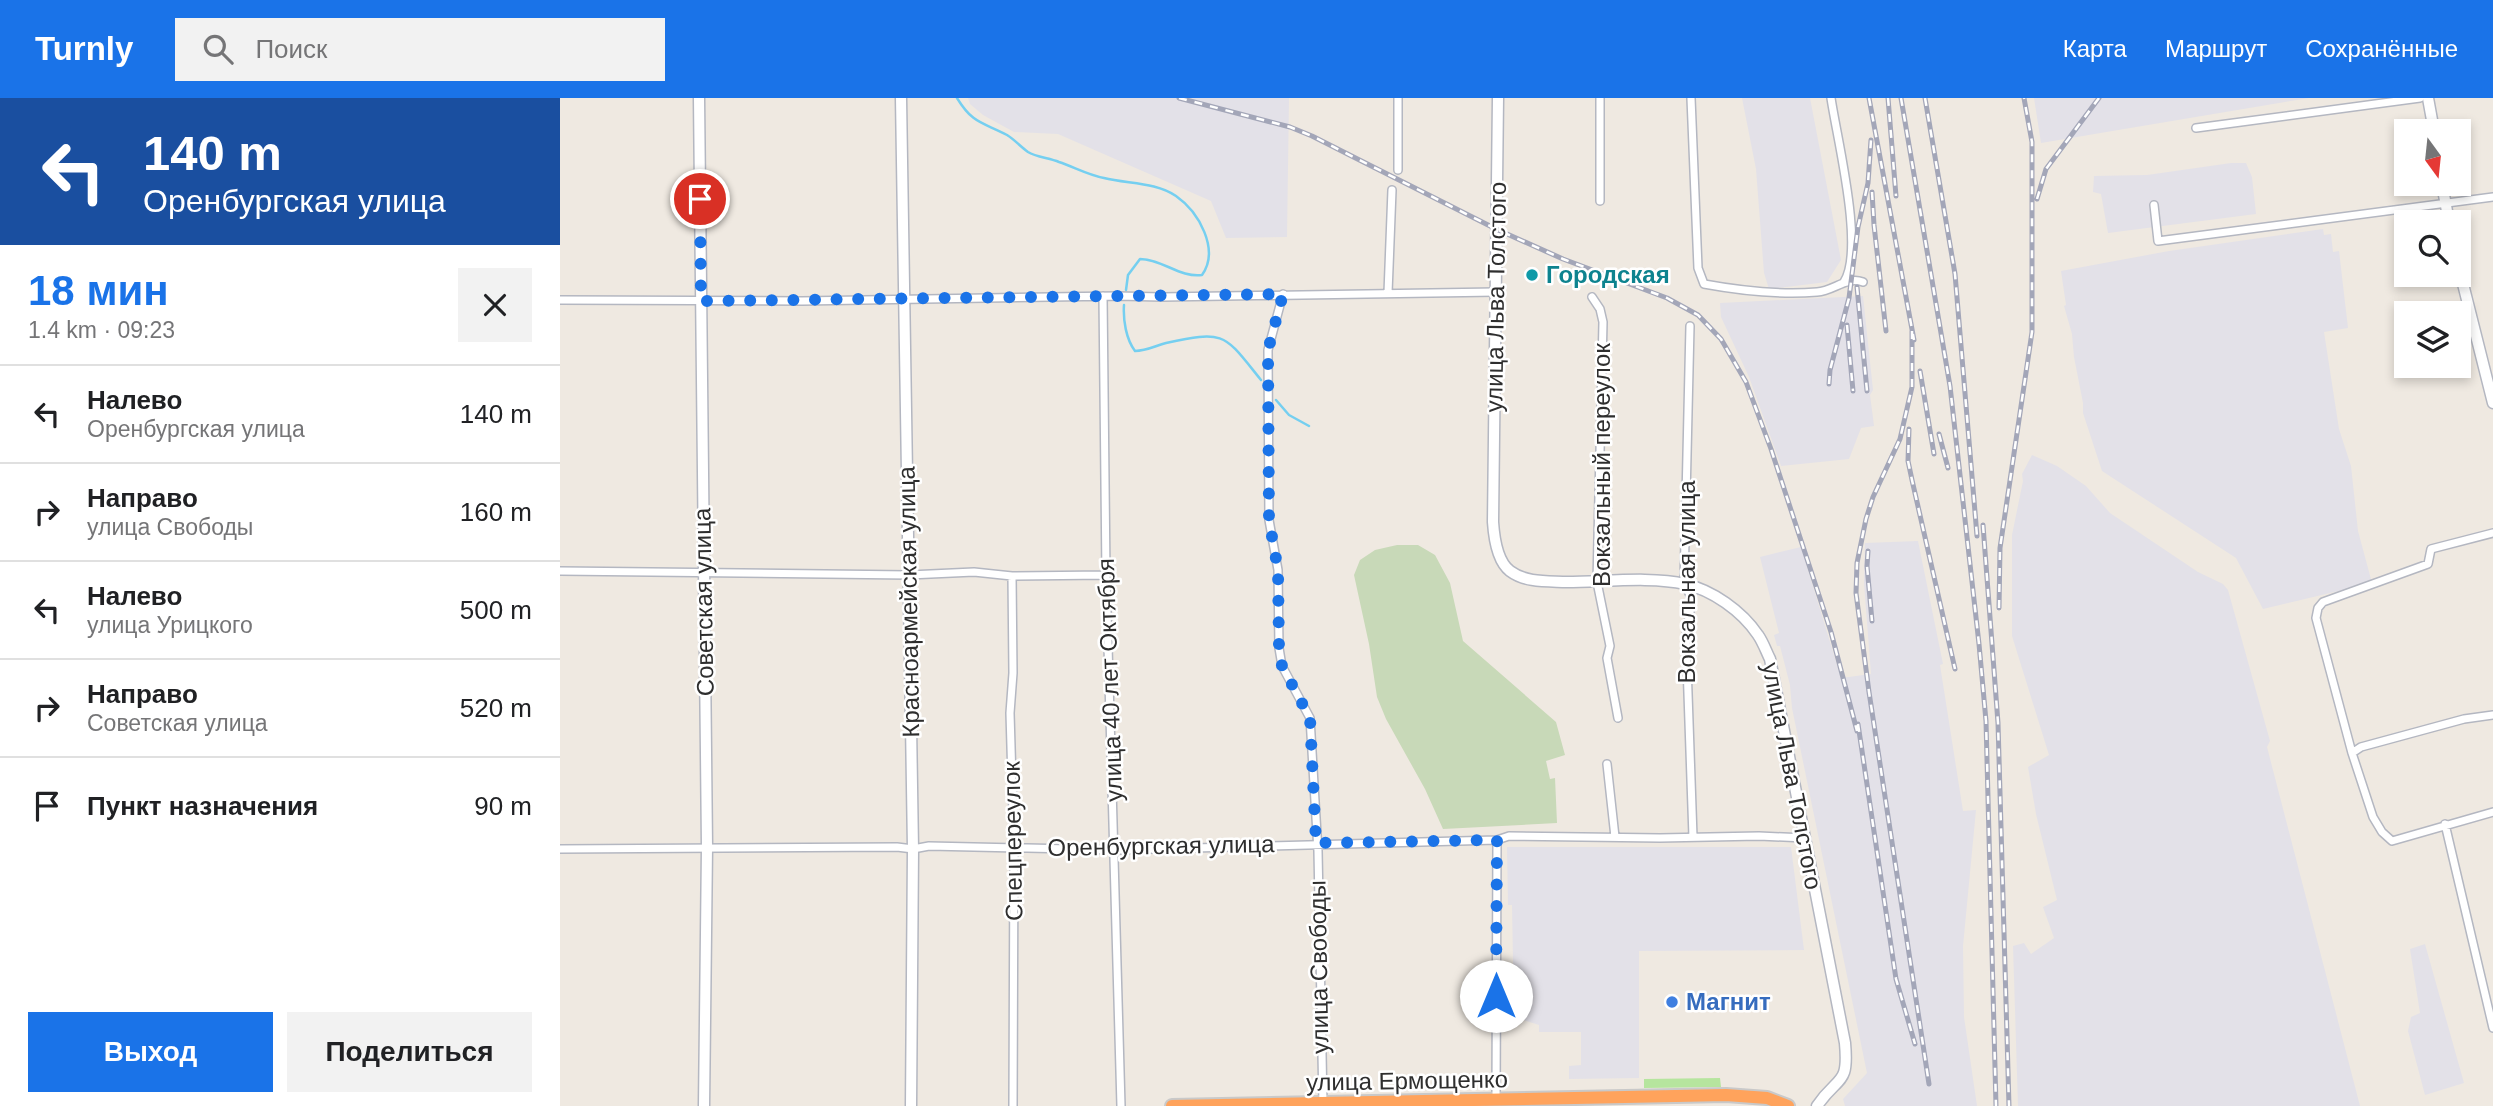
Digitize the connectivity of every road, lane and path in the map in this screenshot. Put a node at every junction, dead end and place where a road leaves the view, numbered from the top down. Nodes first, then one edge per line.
1 (699, 98) edge
2 (901, 98) edge
3 (1398, 98) edge
4 (1498, 98) edge
5 (1600, 98) edge
6 (1691, 98) edge
7 (1831, 98) edge
8 (2420, 98) edge
9 (2428, 98) edge
10 (2432, 119) edge
11 (2196, 128) dead end
12 (1398, 170) dead end
13 (1392, 190) dead end
14 (2444, 196) edge
15 (2493, 197) edge
16 (1600, 201) dead end
17 (2445, 204) junction
18 (2154, 205) dead end
19 (2446, 210) edge
20 (1844, 282) junction
21 (1863, 282) dead end
22 (2464, 287) edge
23 (1496, 292) junction
24 (1388, 293) junction
25 (1283, 294) junction
26 (1103, 296) junction
27 (1592, 297) dead end
28 (905, 298) junction
29 (560, 300) edge
30 (701, 301) junction
31 (1690, 326) dead end
32 (2493, 403) edge
33 (2493, 533) edge
34 (560, 571) edge
35 (703, 572) junction
36 (909, 575) junction
37 (1106, 575) junction
38 (1012, 576) junction
39 (1597, 582) junction
40 (1685, 583) junction
41 (2493, 715) edge
42 (1618, 719) dead end
43 (2352, 753) junction
44 (1607, 765) dead end
45 (2493, 813) edge
46 (2445, 824) junction
47 (1693, 836) junction
48 (1615, 837) junction
49 (1805, 838) junction
50 (1497, 840) junction
51 (1316, 843) junction
52 (707, 847) junction
53 (1014, 847) junction
54 (560, 849) edge
55 (913, 849) junction
56 (1115, 850) junction
57 (2493, 1028) edge
58 (1496, 1100) junction
59 (1323, 1104) junction
60 (704, 1106) edge
61 (911, 1106) edge
62 (1013, 1106) edge
63 (1121, 1106) edge
64 (1172, 1106) edge
65 (1788, 1106) edge
66 (1817, 1106) edge

1 - 30 street, Советская улица
2 - 28 street, Красноармейская улица
3 - 12 street
4 - 23 street, улица Льва Толстого
5 - 16 street
6 - 20 street
7 - 20 street
8 - 11 street
9 - 10 street
13 - 24 street
14 - 17 street
15 - 17 street
17 - 18 street
17 - 19 street
20 - 21 street
22 - 32 street
23 - 24 street
23 - 39 street, улица Льва Толстого
24 - 25 street
25 - 26 street
25 - 51 street, улица Свободы
26 - 28 street
26 - 37 street, улица 40 лет Октября
27 - 39 street, Вокзальный переулок
28 - 30 street
28 - 36 street, Красноармейская улица
29 - 30 street
30 - 35 street, Советская улица
31 - 40 street, Вокзальная улица
33 - 43 street
34 - 35 street
35 - 36 street
35 - 52 street, Советская улица
36 - 38 street
36 - 55 street, Красноармейская улица
37 - 38 street
37 - 56 street, улица 40 лет Октября
38 - 53 street, Спецпереулок
39 - 40 street, улица Льва Толстого
39 - 42 street, Вокзальный переулок
40 - 47 street, Вокзальная улица
40 - 49 street, улица Льва Толстого
41 - 43 street
43 - 46 street
44 - 48 street
45 - 46 street
46 - 57 street
47 - 48 street, Оренбургская улица
47 - 49 street, Оренбургская улица
48 - 50 street, Оренбургская улица
49 - 66 street, улица Льва Толстого
50 - 51 street, Оренбургская улица
50 - 58 street
51 - 56 street, Оренбургская улица
51 - 59 street, улица Свободы
52 - 54 street, Оренбургская улица
52 - 55 street, Оренбургская улица
52 - 60 street, Советская улица
53 - 55 street, Оренбургская улица
53 - 56 street, Оренбургская улица
53 - 62 street, Спецпереулок
55 - 61 street, Красноармейская улица
56 - 63 street, улица 40 лет Октября
58 - 59 highway, улица Ермощенко
58 - 65 highway, улица Ермощенко
59 - 64 highway, улица Ермощенко

